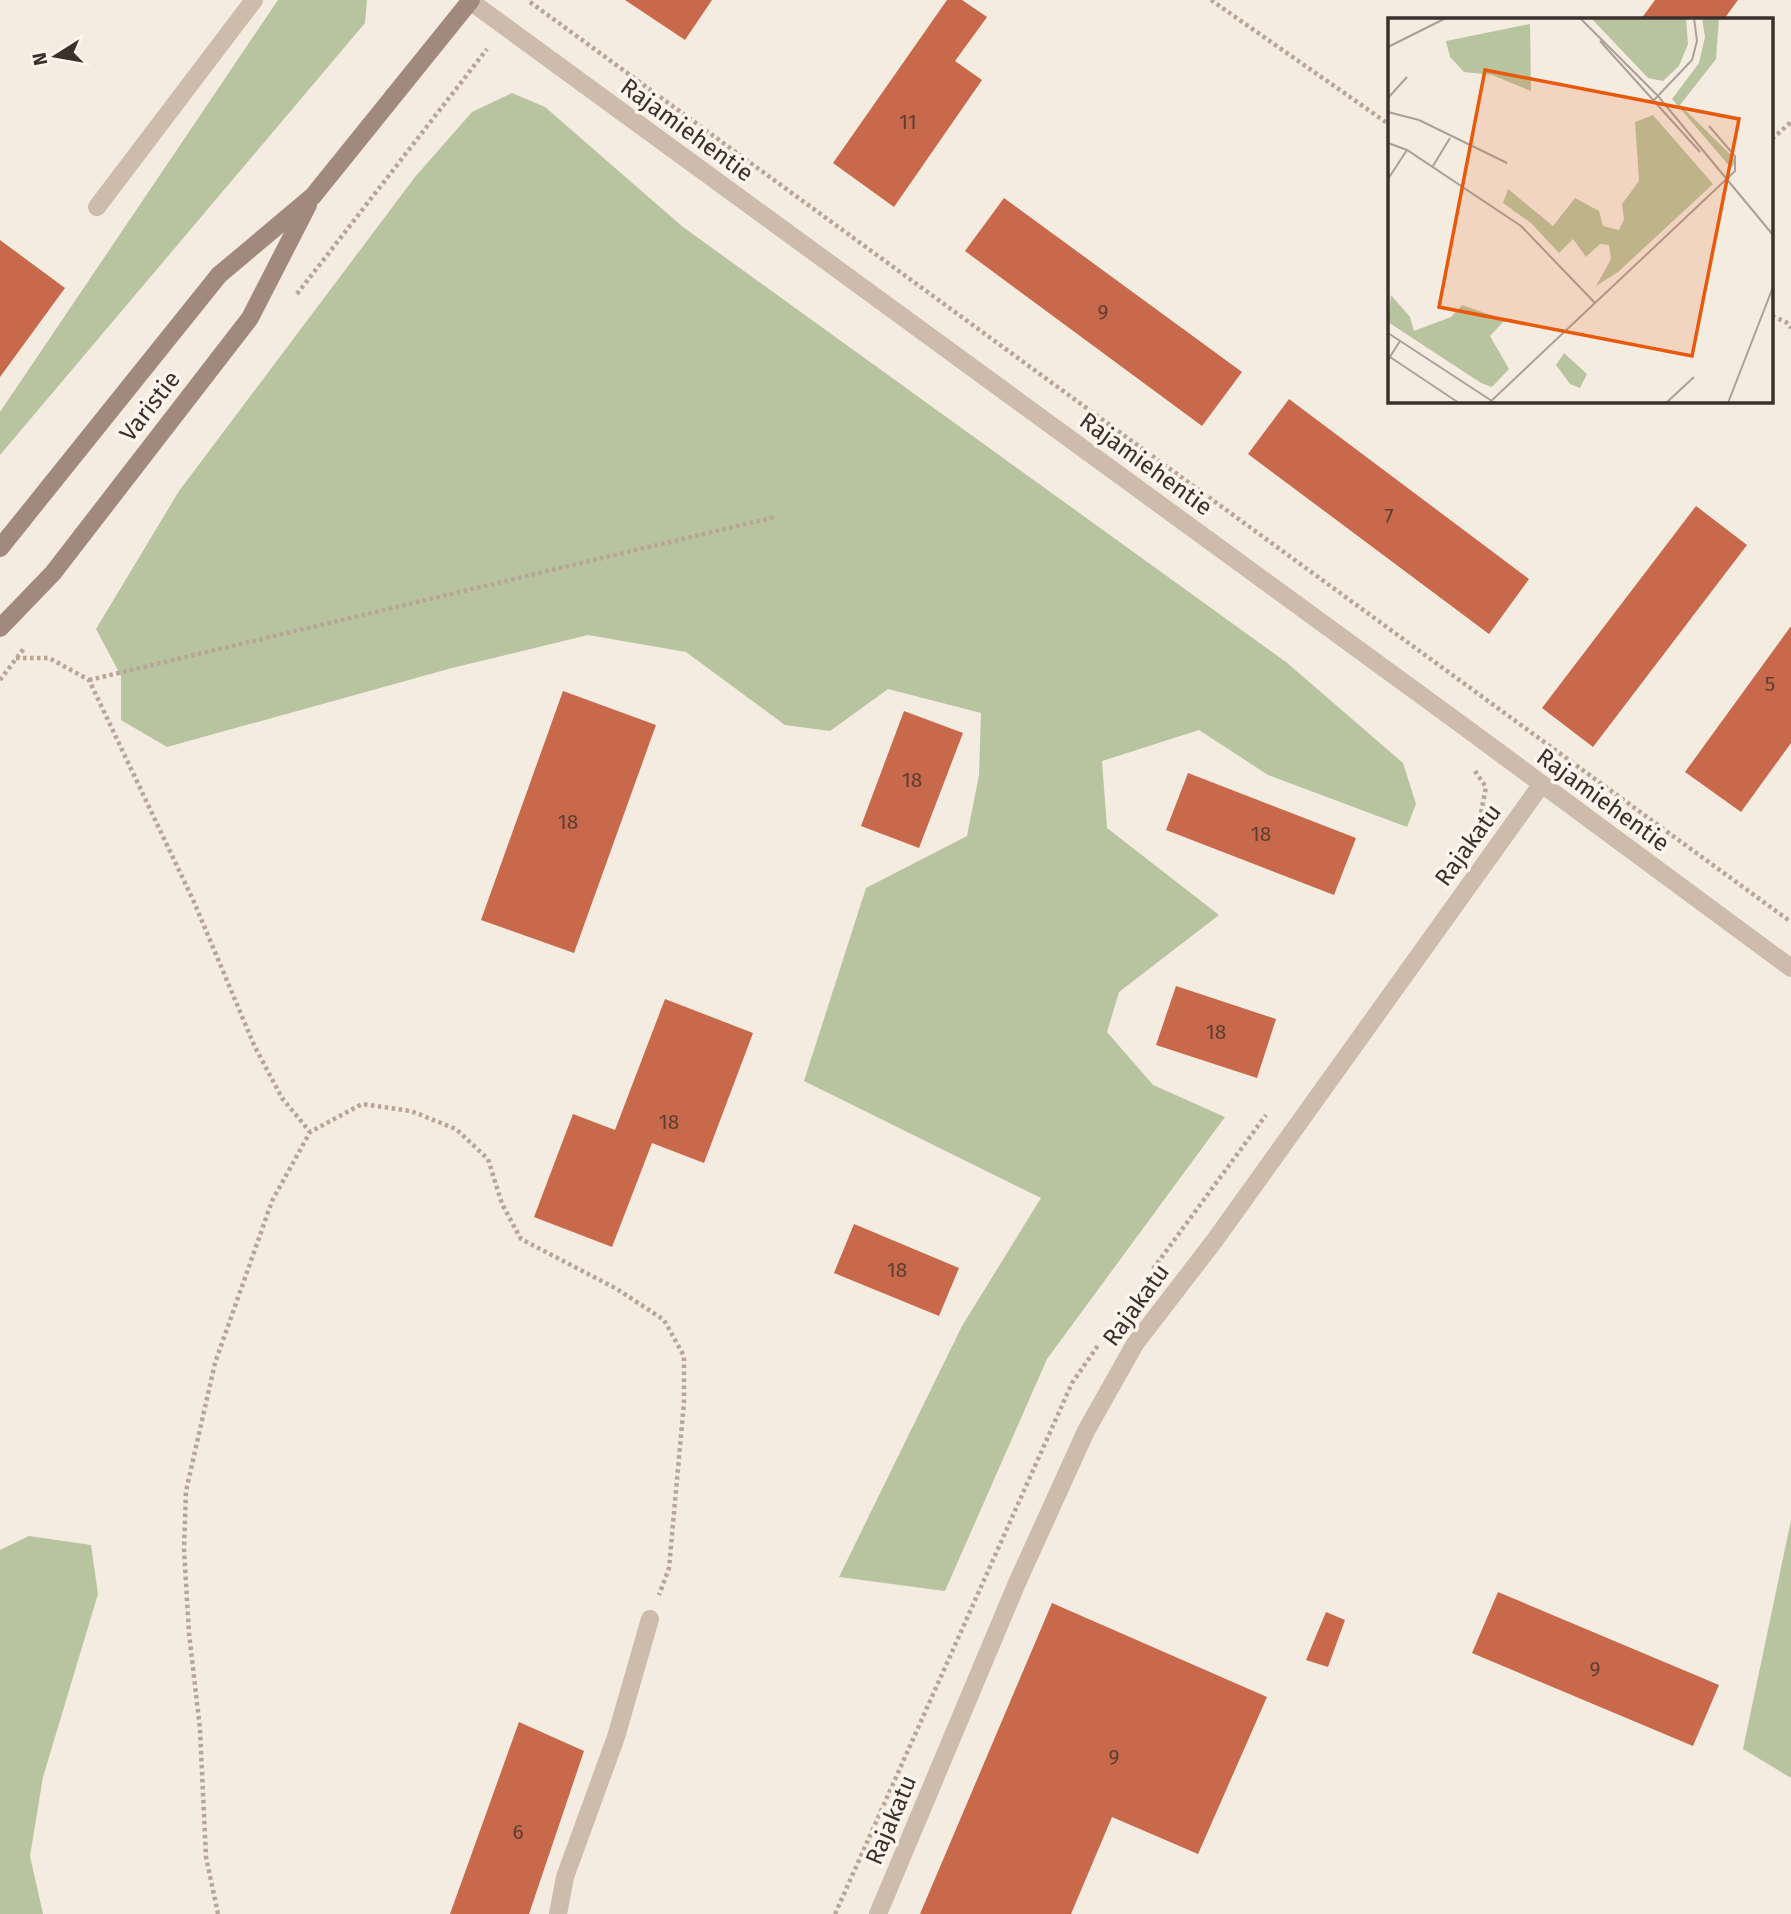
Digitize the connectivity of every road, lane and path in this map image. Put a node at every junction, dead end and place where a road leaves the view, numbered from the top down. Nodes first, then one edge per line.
1 (254, 0) edge
2 (469, 0) edge
3 (1211, 0) edge
4 (530, 2) dead end
5 (1791, 122) edge
6 (1388, 124) edge
7 (1774, 137) edge
8 (313, 195) junction
9 (97, 207) dead end
10 (1774, 317) edge
11 (1791, 328) edge
12 (775, 517) dead end
13 (0, 548) edge
14 (0, 628) edge
15 (16, 658) dead end
16 (89, 680) junction
17 (1541, 785) junction
18 (1791, 922) edge
19 (1791, 968) edge
20 (310, 1132) junction
21 (650, 1619) joint
22 (218, 1914) edge
23 (558, 1914) edge
24 (878, 1914) edge

1 - 9 street
2 - 8 street, Varistie
2 - 17 street, Rajamiehentie
3 - 6 path
4 - 18 path
5 - 7 path
8 - 13 street, Varistie
8 - 14 street, Varistie
10 - 11 path
12 - 16 path
15 - 16 path
16 - 20 path
17 - 19 street, Rajamiehentie
17 - 24 street, Rajakatu
20 - 21 path
20 - 22 path
21 - 23 street

